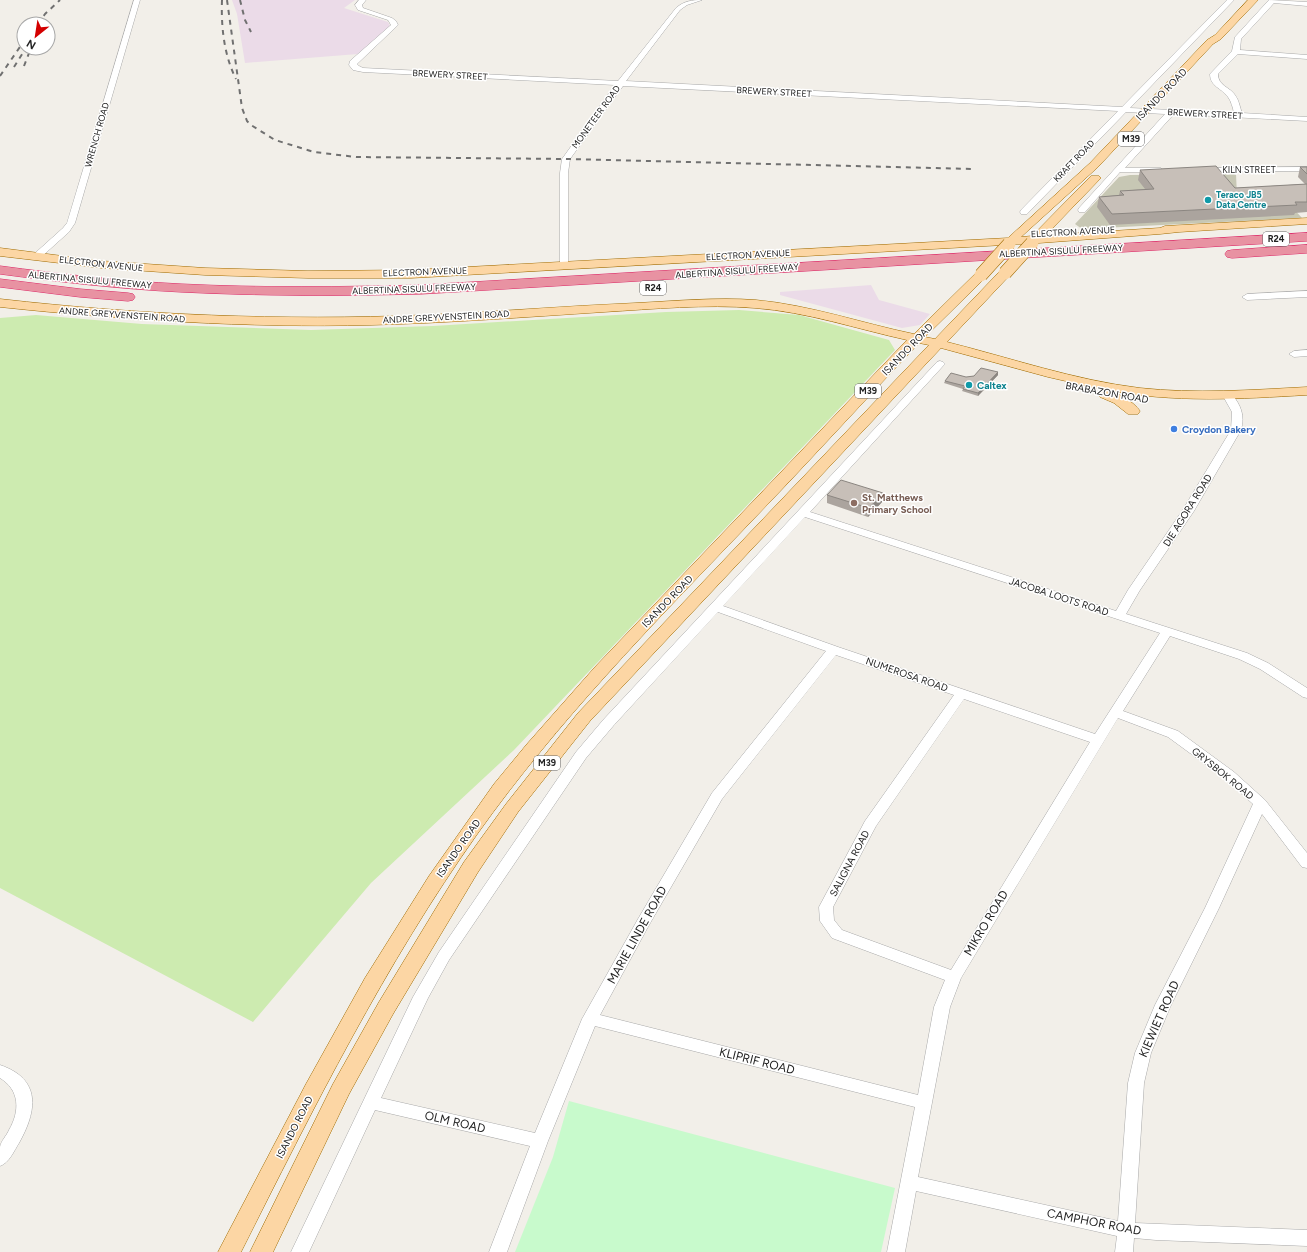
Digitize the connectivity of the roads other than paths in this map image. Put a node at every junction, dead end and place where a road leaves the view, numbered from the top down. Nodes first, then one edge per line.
1 (138, 0) edge
2 (363, 0) edge
3 (699, 0) edge
4 (1231, 0) edge
5 (1253, 0) edge
6 (1272, 0) edge
7 (1307, 4) edge
8 (1218, 37) junction
9 (1236, 52) junction
10 (1307, 58) edge
11 (620, 84) junction
12 (1124, 110) junction
13 (1144, 111) junction
14 (1157, 111) junction
15 (1172, 112) junction
16 (1239, 115) junction
17 (1307, 119) edge
18 (1307, 169) edge
19 (1119, 170) junction
20 (1166, 170) edge
21 (1197, 170) edge
22 (1065, 209) junction
23 (1082, 210) dead end
24 (1029, 216) junction
25 (1307, 221) edge
26 (1176, 229) junction
27 (1080, 232) junction
28 (1307, 237) edge
29 (1036, 239) junction
30 (1012, 240) junction
31 (987, 242) junction
32 (1307, 249) edge
33 (0, 252) edge
34 (36, 257) junction
35 (996, 259) junction
36 (564, 265) junction
37 (0, 270) edge
38 (0, 284) edge
39 (1307, 294) edge
40 (1247, 298) dead end
41 (0, 303) edge
42 (27, 306) junction
43 (0, 308) edge
44 (915, 340) junction
45 (938, 352) junction
46 (1307, 353) edge
47 (1294, 354) dead end
48 (1307, 391) edge
49 (1106, 394) junction
50 (1307, 397) edge
51 (1230, 399) junction
52 (1132, 411) dead end
53 (803, 513) junction
54 (716, 607) junction
55 (1120, 615) junction
56 (1167, 631) junction
57 (834, 650) junction
58 (962, 693) junction
59 (1307, 694) edge
60 (1116, 713) junction
61 (1098, 740) junction
62 (1260, 803) junction
63 (1307, 863) edge
64 (954, 977) junction
65 (590, 1019) junction
66 (0, 1071) edge
67 (370, 1102) junction
68 (924, 1103) junction
69 (540, 1141) junction
70 (0, 1158) edge
71 (909, 1182) junction
72 (1125, 1230) junction
73 (1307, 1238) edge
74 (229, 1252) edge
75 (261, 1252) edge
76 (300, 1252) edge
77 (498, 1252) edge
78 (896, 1252) edge
79 (1124, 1252) edge

1 - 34 street, WRENCH ROAD
2 - 11 street, BREWERY STREET
3 - 11 street, MONETEER ROAD
4 - 12 street, ISANDO ROAD
5 - 8 main road, ISANDO ROAD / M39
6 - 7 street
6 - 9 street
8 - 13 main road, ISANDO ROAD / M39
8 - 14 main road, ISANDO ROAD / M39
9 - 10 street
9 - 16 street
11 - 12 street, BREWERY STREET
11 - 36 street, MONETEER ROAD
12 - 13 street, BREWERY STREET
12 - 24 street, KRAFT ROAD
13 - 14 street, BREWERY STREET
13 - 24 main road, ISANDO ROAD / M39
14 - 15 street, BREWERY STREET
14 - 22 main road, ISANDO ROAD / M39
15 - 16 street, BREWERY STREET
15 - 19 street
16 - 17 street, BREWERY STREET
18 - 21 street, KILN STREET
19 - 20 street
19 - 23 street
22 - 27 main road
22 - 29 main road, ISANDO ROAD / M39
24 - 30 main road, ISANDO ROAD / M39
24 - 31 main road
25 - 26 main road, ELECTRON AVENUE
26 - 27 main road, ELECTRON AVENUE
26 - 29 main road, ELECTRON AVENUE
27 - 29 main road, ELECTRON AVENUE
28 - 37 highway, ALBERTINA SISULU FREEWAY / R24
29 - 30 main road, ELECTRON AVENUE
29 - 45 main road, ISANDO ROAD / M39, bridge
30 - 31 main road, ELECTRON AVENUE
30 - 35 main road, ISANDO ROAD / M39, bridge
31 - 35 main road
31 - 36 main road, ELECTRON AVENUE
32 - 38 highway, ALBERTINA SISULU FREEWAY / R24
33 - 34 main road, ELECTRON AVENUE
34 - 36 main road, ELECTRON AVENUE
35 - 44 main road, ISANDO ROAD / M39, bridge
39 - 40 street
41 - 42 main road, ANDRE GREYVENSTEIN ROAD
42 - 43 main road
42 - 44 main road, ANDRE GREYVENSTEIN ROAD
44 - 45 main road, BRABAZON ROAD
44 - 74 main road, ISANDO ROAD / M39
45 - 49 main road, BRABAZON ROAD
45 - 51 main road, BRABAZON ROAD
45 - 53 street, ISANDO ROAD
45 - 75 main road, ISANDO ROAD / M39
46 - 47 street
48 - 51 main road, BRABAZON ROAD
49 - 51 main road, BRABAZON ROAD
49 - 52 main road
50 - 51 main road, BRABAZON ROAD
51 - 55 street, DIE AGORA ROAD
53 - 54 street, ISANDO ROAD
53 - 55 street, JACOBA LOOTS ROAD
54 - 57 street, NUMEROSA ROAD
54 - 67 street, ISANDO ROAD
55 - 56 street, JACOBA LOOTS ROAD
56 - 59 street, JACOBA LOOTS ROAD
56 - 60 street, MIKRO ROAD
57 - 58 street, NUMEROSA ROAD
57 - 65 street, MARIE LINDE ROAD
58 - 61 street, NUMEROSA ROAD
58 - 64 street, SALIGNA ROAD
60 - 61 street, MIKRO ROAD
60 - 62 street, GRYSBOK ROAD
61 - 64 street, MIKRO ROAD
62 - 63 street, GRYSBOK ROAD
62 - 72 street, KIEWIET ROAD
64 - 68 street, MIKRO ROAD
65 - 68 street, KLIPRIF ROAD
65 - 69 street, MARIE LINDE ROAD
66 - 70 street
67 - 69 street, OLM ROAD
67 - 76 street, ISANDO ROAD
68 - 71 street, MIKRO ROAD
69 - 77 street, MARIE LINDE ROAD
71 - 72 street, CAMPHOR ROAD
71 - 78 street, MIKRO ROAD
72 - 73 street, CAMPHOR ROAD
72 - 79 street, KIEWIET ROAD

